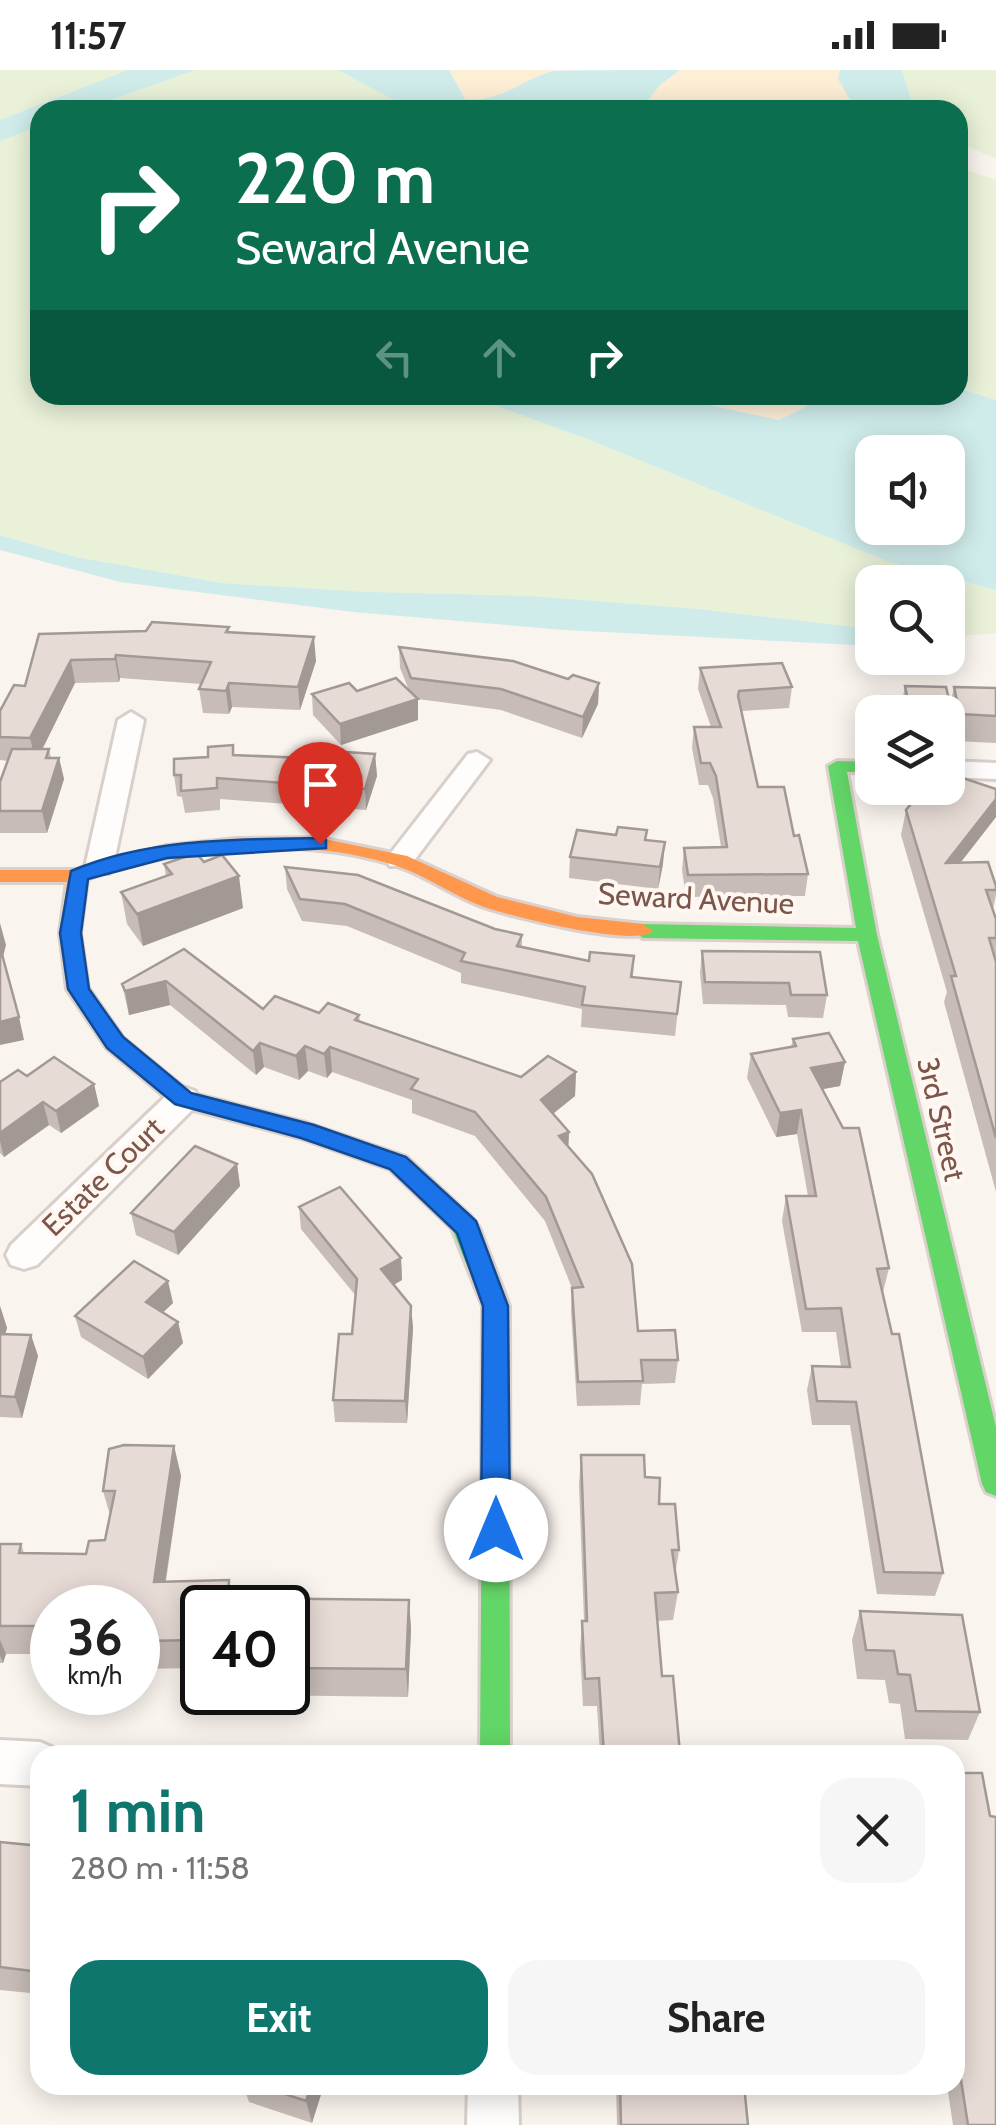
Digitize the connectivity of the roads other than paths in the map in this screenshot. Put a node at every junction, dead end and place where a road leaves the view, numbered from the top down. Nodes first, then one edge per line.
1 (131, 720) dead end
2 (477, 760) dead end
3 (855, 766) edge
4 (965, 769) edge
5 (996, 770) edge
6 (400, 860) junction
7 (88, 871) junction
8 (0, 876) edge
9 (868, 935) junction
10 (183, 1099) junction
11 (24, 1255) dead end
12 (996, 1484) edge
13 (495, 1745) edge
14 (0, 1762) edge
15 (30, 1764) edge
16 (493, 2095) edge
17 (493, 2125) edge

1 - 7 street
2 - 6 street
3 - 9 street, 3rd Street
4 - 5 street
6 - 7 street, Seward Avenue
6 - 9 street, Seward Avenue
7 - 8 street, Seward Avenue
7 - 10 street
9 - 12 street, 3rd Street
10 - 11 street, Estate Court
10 - 13 street
14 - 15 street
16 - 17 street

